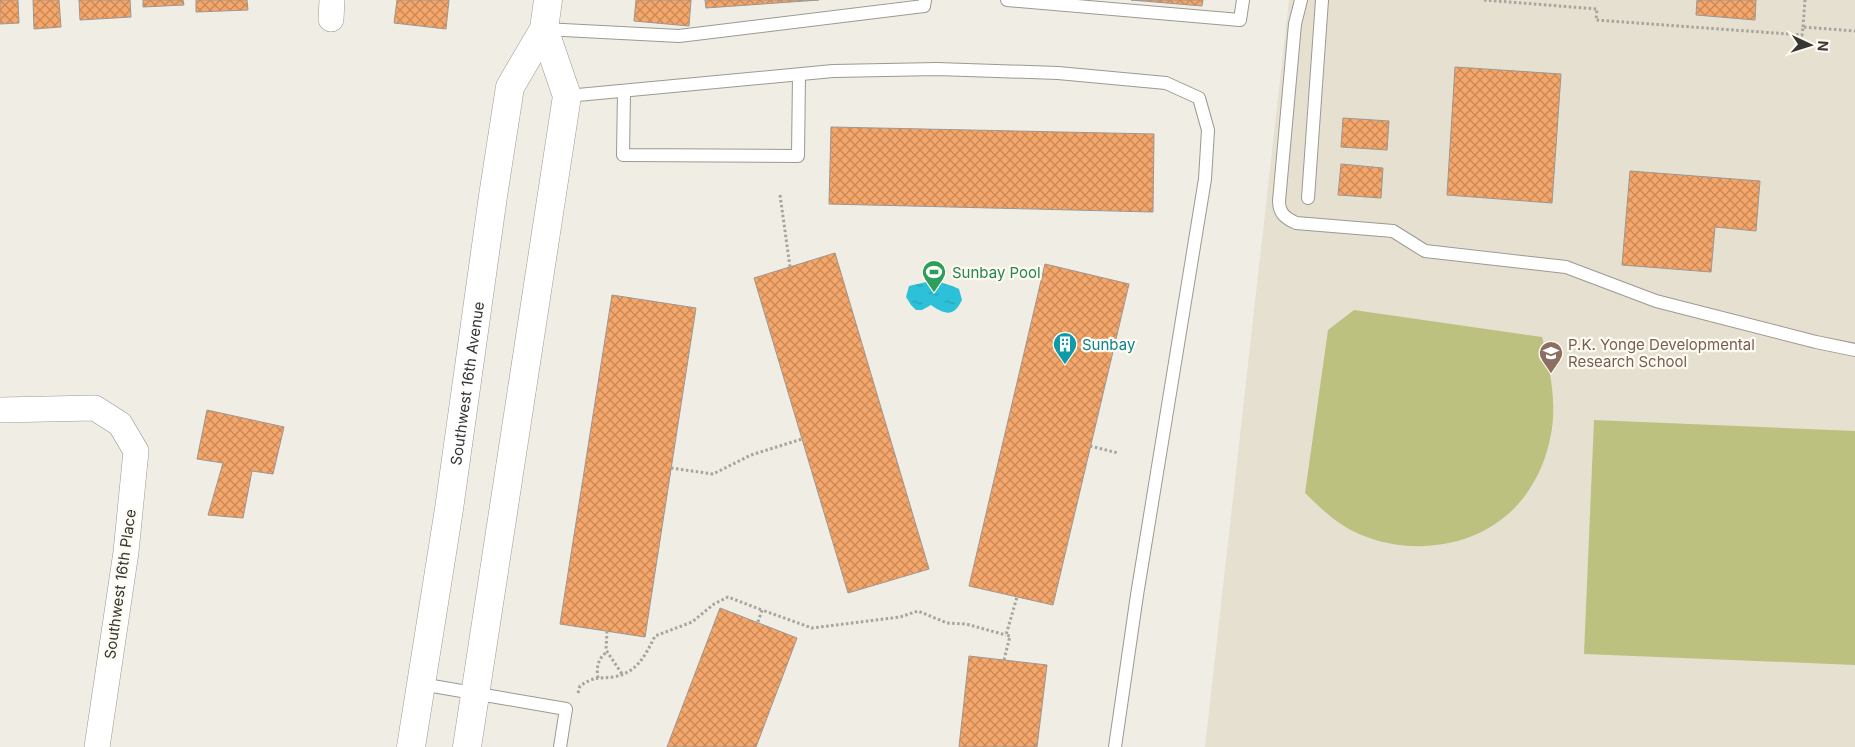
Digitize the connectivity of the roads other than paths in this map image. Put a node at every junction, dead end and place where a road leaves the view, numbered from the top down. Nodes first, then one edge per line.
1 (548, 0) edge
2 (925, 0) edge
3 (1007, 0) edge
4 (1243, 0) edge
5 (1301, 0) edge
6 (1322, 0) edge
7 (544, 29) junction
8 (798, 75) junction
9 (624, 92) junction
10 (567, 96) junction
11 (1308, 198) dead end
12 (1855, 350) edge
13 (0, 410) edge
14 (421, 684) junction
15 (475, 693) junction
16 (96, 747) edge
17 (411, 747) edge
18 (467, 747) edge
19 (560, 747) edge
20 (1115, 747) edge

1 - 7 main road, Southwest 16th Avenue
2 - 7 lane
3 - 4 lane
5 - 12 lane
6 - 11 lane
7 - 10 main road, Southwest 16th Avenue
7 - 14 main road, Southwest 16th Avenue
8 - 9 lane
8 - 9 lane
8 - 20 lane
9 - 10 lane
10 - 15 main road, Southwest 16th Avenue
13 - 16 street, Southwest 16th Place
14 - 15 lane
14 - 17 main road, Southwest 16th Avenue
15 - 18 main road, Southwest 16th Avenue
15 - 19 lane

